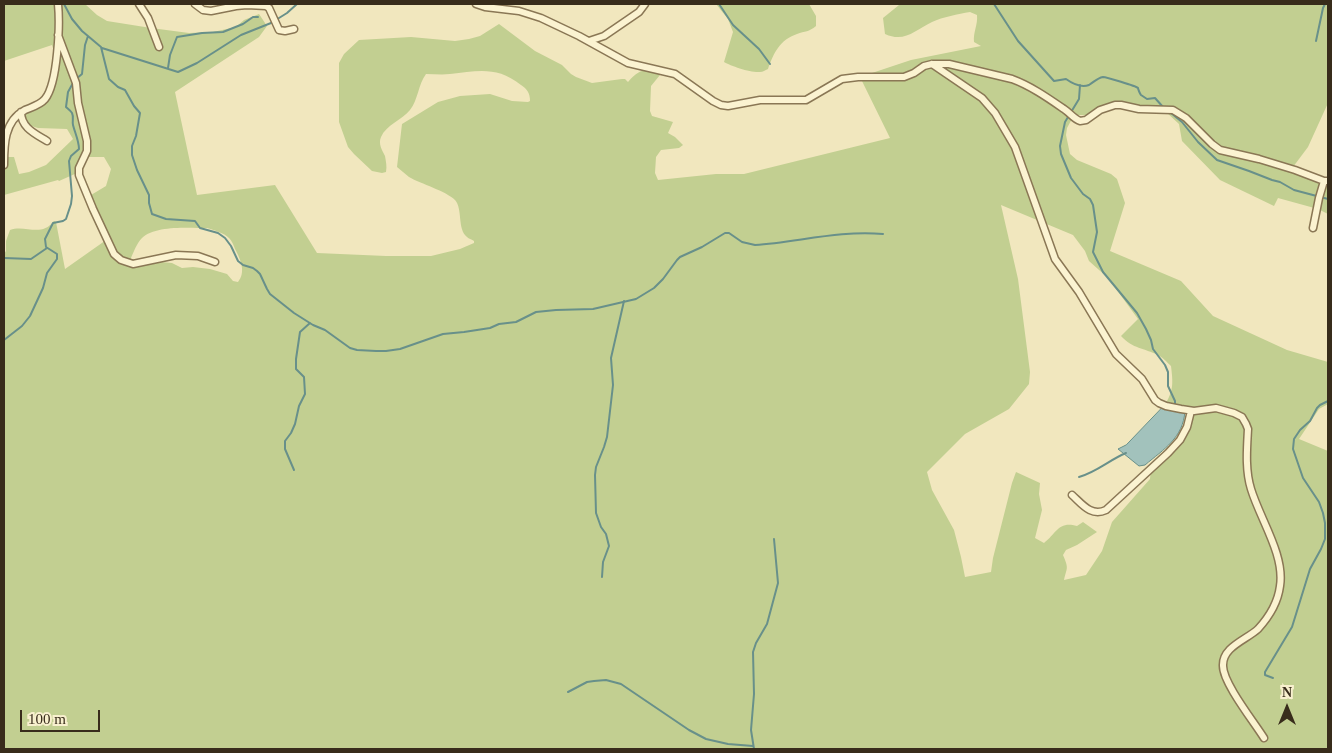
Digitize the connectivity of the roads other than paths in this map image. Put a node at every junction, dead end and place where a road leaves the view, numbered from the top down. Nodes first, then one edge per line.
1 (58, 4) edge
2 (139, 4) edge
3 (196, 4) edge
4 (476, 4) edge
5 (645, 4) edge
6 (294, 29) dead end
7 (58, 35) junction
8 (589, 41) junction
9 (159, 46) dead end
10 (932, 64) junction
11 (21, 112) junction
12 (47, 141) dead end
13 (4, 165) edge
14 (1326, 181) edge
15 (1313, 228) dead end
16 (215, 262) dead end
17 (1191, 411) junction
18 (1072, 495) dead end
19 (1264, 738) dead end

1 - 7 street
2 - 9 street
3 - 6 street
4 - 8 street
5 - 8 street
7 - 11 street
7 - 16 street
8 - 10 street
10 - 14 street
10 - 17 street
11 - 12 street
11 - 13 street
14 - 15 street
17 - 18 street
17 - 19 street

